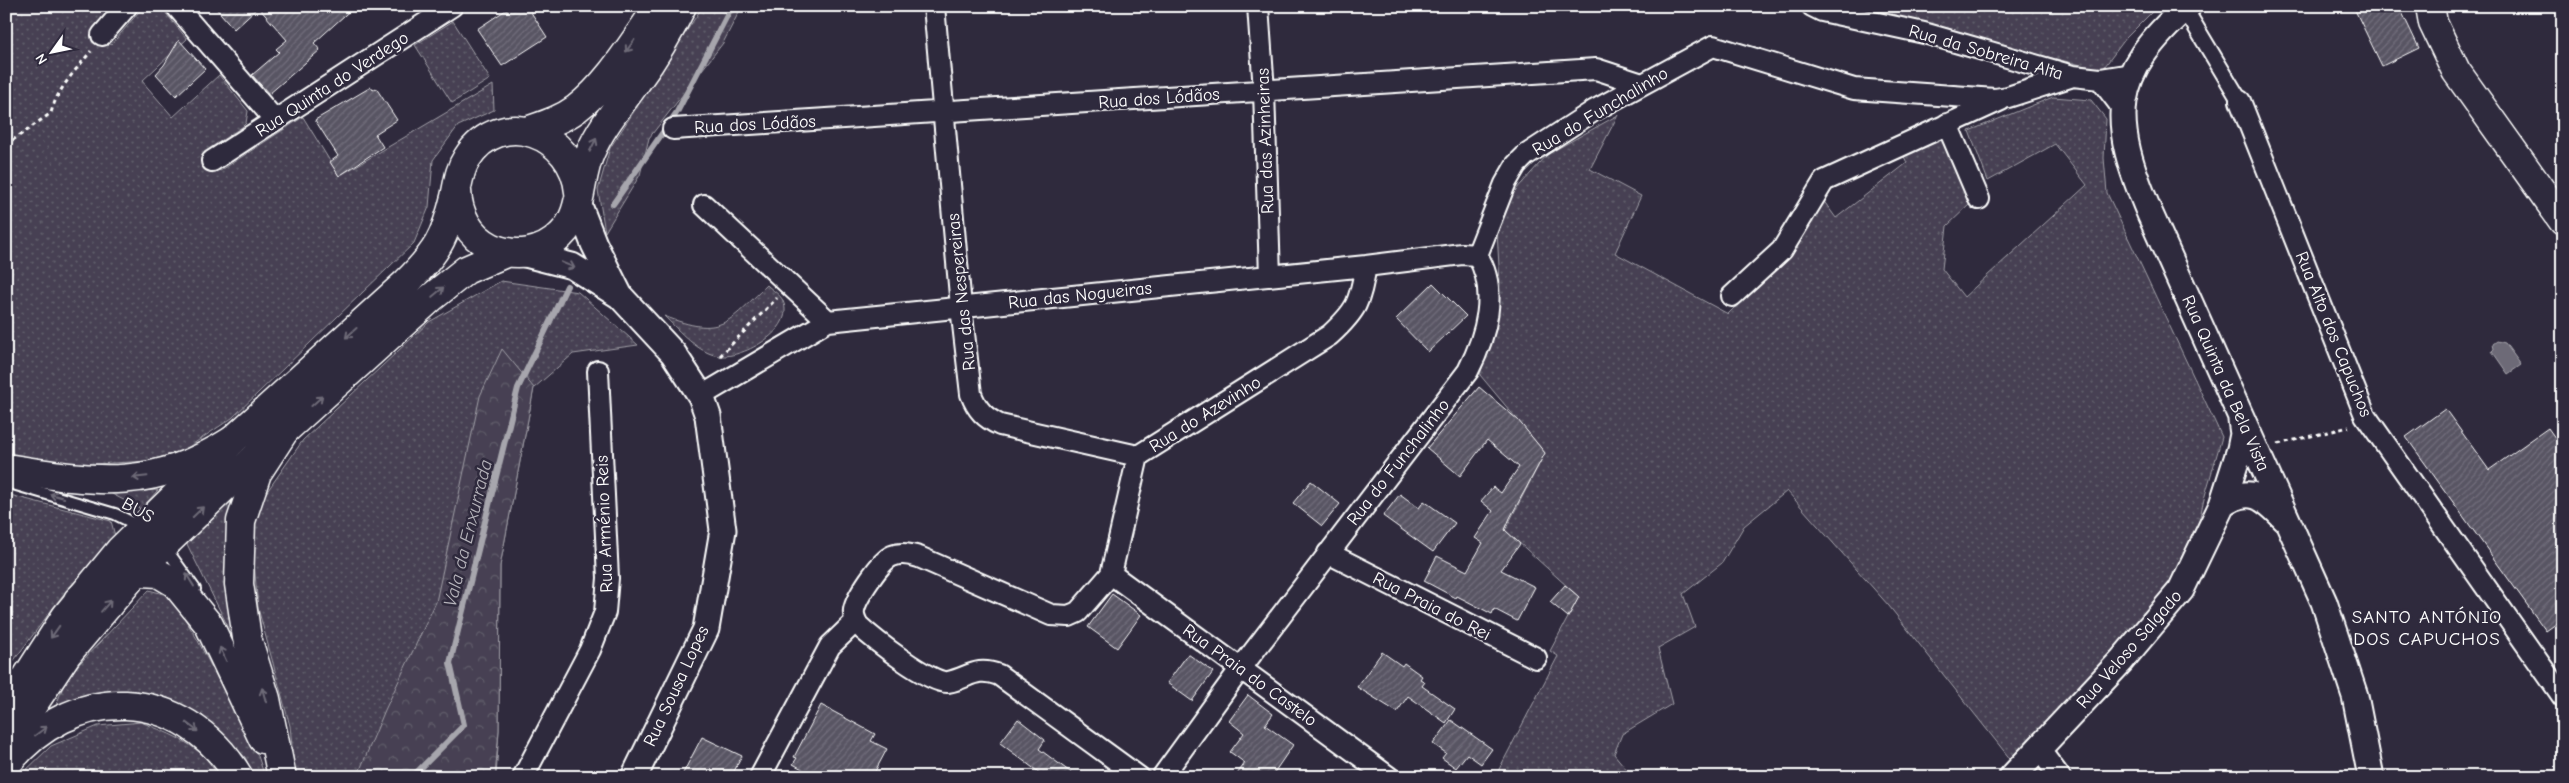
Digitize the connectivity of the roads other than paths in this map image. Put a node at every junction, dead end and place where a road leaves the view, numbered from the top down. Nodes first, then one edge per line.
1 (127, 6) edge
2 (176, 6) edge
3 (452, 6) edge
4 (659, 6) edge
5 (682, 6) edge
6 (934, 6) edge
7 (1258, 6) edge
8 (1812, 6) edge
9 (2430, 6) edge
10 (2187, 8) edge
11 (102, 35) road end
12 (2131, 74) junction
13 (2073, 76) junction
14 (2100, 79) junction
15 (1642, 84) junction
16 (1264, 91) junction
17 (2008, 97) junction
18 (2240, 100) joint
19 (2123, 109) junction
20 (945, 112) junction
21 (275, 120) junction
22 (1947, 124) junction
23 (673, 129) dead end
24 (527, 131) junction
25 (212, 162) dead end
26 (457, 190) junction
27 (579, 197) junction
28 (1979, 199) dead end
29 (704, 205) dead end
30 (2563, 221) edge
31 (514, 253) junction
32 (1478, 255) junction
33 (1366, 266) junction
34 (1270, 276) junction
35 (620, 296) junction
36 (1732, 296) dead end
37 (961, 307) junction
38 (828, 321) junction
39 (598, 371) dead end
40 (701, 396) junction
41 (2240, 416) junction
42 (285, 430) junction
43 (233, 440) junction
44 (1138, 456) junction
45 (2261, 460) junction
46 (2234, 466) junction
47 (6, 468) edge
48 (6, 482) edge
49 (2253, 494) junction
50 (2222, 505) junction
51 (2289, 524) junction
52 (152, 536) junction
53 (1328, 553) junction
54 (138, 570) junction
55 (1111, 574) junction
56 (78, 600) junction
57 (856, 621) junction
58 (209, 625) junction
59 (1536, 658) dead end
60 (1241, 668) junction
61 (2563, 697) edge
62 (6, 709) edge
63 (6, 745) edge
64 (2039, 749) junction
65 (6, 765) edge
66 (239, 777) edge
67 (281, 777) edge
68 (523, 777) edge
69 (634, 777) edge
70 (760, 777) edge
71 (1139, 777) edge
72 (1162, 777) edge
73 (1389, 777) edge
74 (2012, 777) edge
75 (2060, 777) edge
76 (2371, 777) edge

1 - 11 street
2 - 21 street
3 - 21 street, Rua Quinta do Verdego
4 -> 24 main road
27 -> 5 main road
6 - 20 street, Rua das Nespereiras
7 - 16 street, Rua das Azinheiras
8 - 13 street, Rua da Sobreira Alta
9 - 30 main road
10 - 12 street, Rua Quinta da Bela Vista
10 - 18 street
12 - 14 street, Rua do Funchalinho
12 - 19 street, Rua Quinta da Bela Vista
13 - 14 street, Rua do Funchalinho
13 - 17 street, Rua do Funchalinho
14 - 19 street
15 - 16 street, Rua dos Lódãos
15 - 17 street, Rua do Funchalinho
15 - 32 street, Rua do Funchalinho
16 - 20 street, Rua dos Lódãos
16 - 34 street, Rua das Azinheiras
17 - 22 street
18 - 61 street, Rua Alto dos Capuchos
19 - 41 street, Rua Quinta da Bela Vista
20 - 23 street, Rua dos Lódãos
20 - 37 street, Rua das Nespereiras
21 - 25 street, Rua Quinta do Verdego
22 - 28 street
22 - 36 street
24 - 26 main road
24 - 27 main road
26 - 31 main road
26 -> 43 main road
27 - 31 main road
27 - 35 street, Rua Sousa Lopes
29 - 38 street
31 -> 35 street, Rua Sousa Lopes
42 -> 31 main road
32 - 33 street, Rua das Nogueiras
32 - 53 street, Rua do Funchalinho
33 - 34 street, Rua das Nogueiras
33 - 44 street, Rua do Azevinho
34 - 37 street, Rua das Nogueiras
35 - 40 street, Rua Sousa Lopes
37 - 38 street, Rua das Nogueiras
37 - 44 street, Rua das Nespereiras
38 - 40 street, Rua das Nogueiras
39 - 68 street, Rua Arménio Reis
40 - 69 street, Rua Sousa Lopes
41 - 45 street, Rua Quinta da Bela Vista
41 - 46 street, Rua Veloso Salgado
52 -> 42 main road
67 -> 42 main road
43 -> 47 main road
43 - 52 main road
44 - 55 street, Rua do Azevinho
45 - 46 street
45 - 49 street
45 - 51 street, Rua Quinta da Bela Vista
46 - 50 street, Rua Veloso Salgado
52 -> 48 lane, BUS
49 - 50 street
49 - 51 street
50 - 64 street, Rua Veloso Salgado
51 - 76 street, Rua Quinta da Bela Vista
52 - 54 main road
52 - 56 main road
58 -> 52 lane, BUS
53 - 59 street, Rua Praia do Rei
53 - 60 street, Rua do Funchalinho
54 - 56 main road
54 - 58 main road
63 -> 54 main road
55 - 57 street, Rua do Azevinho
55 - 60 street, Rua Praia do Castelo
56 -> 62 main road
57 - 70 street
57 - 71 street
67 -> 58 main road
60 - 72 street, Rua do Funchalinho
60 - 73 street, Rua Praia do Castelo
64 - 74 street, Rua Veloso Salgado
64 - 75 street
65 -> 66 main road

